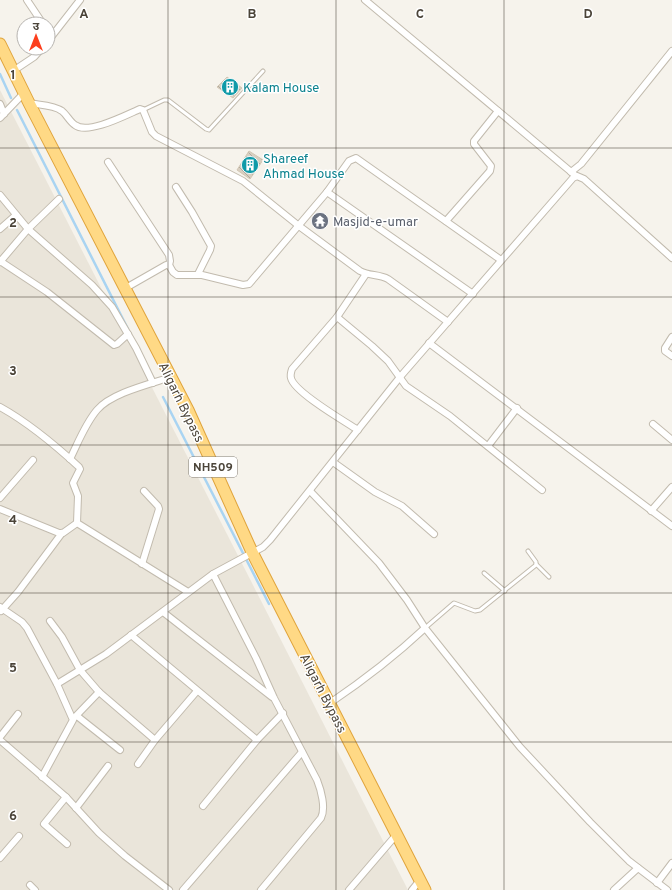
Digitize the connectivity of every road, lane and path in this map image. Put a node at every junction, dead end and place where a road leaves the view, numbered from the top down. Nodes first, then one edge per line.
1 (27, 0) edge
2 (80, 0) edge
3 (365, 0) edge
4 (38, 16) edge
5 (56, 29) edge
6 (0, 44) edge
7 (672, 51) edge
8 (35, 56) edge
9 (263, 70) dead end
10 (13, 71) junction
11 (24, 92) junction
12 (29, 103) junction
13 (0, 104) edge
14 (143, 110) junction
15 (498, 111) junction
16 (2, 116) edge
17 (108, 162) dead end
18 (574, 174) junction
19 (176, 187) dead end
20 (327, 192) junction
21 (0, 195) edge
22 (59, 199) dead end
23 (16, 215) junction
24 (446, 221) junction
25 (299, 226) junction
26 (0, 229) edge
27 (28, 229) junction
28 (672, 258) edge
29 (501, 260) junction
30 (0, 261) edge
31 (169, 265) junction
32 (198, 274) junction
33 (366, 274) junction
34 (124, 288) junction
35 (473, 294) junction
36 (336, 317) junction
37 (448, 322) junction
38 (128, 334) junction
39 (672, 337) edge
40 (429, 343) junction
41 (672, 356) edge
42 (171, 377) junction
43 (400, 377) junction
44 (152, 383) junction
45 (0, 407) edge
46 (517, 408) junction
47 (653, 424) dead end
48 (358, 430) junction
49 (672, 440) edge
50 (488, 446) junction
51 (70, 459) junction
52 (33, 460) dead end
53 (333, 462) junction
54 (672, 487) edge
55 (144, 490) dead end
56 (542, 490) dead end
57 (310, 491) junction
58 (0, 498) edge
59 (0, 508) edge
60 (651, 511) junction
61 (77, 523) junction
62 (672, 526) edge
63 (62, 534) junction
64 (434, 534) dead end
65 (528, 551) dead end
66 (250, 553) junction
67 (142, 564) junction
68 (536, 564) junction
69 (484, 573) dead end
70 (213, 574) junction
71 (549, 577) dead end
72 (505, 590) junction
73 (188, 592) junction
74 (1, 609) edge
75 (163, 612) junction
76 (50, 621) dead end
77 (425, 628) junction
78 (132, 635) junction
79 (80, 670) junction
80 (57, 684) junction
81 (197, 691) junction
82 (99, 692) junction
83 (274, 698) junction
84 (330, 703) junction
85 (283, 713) junction
86 (18, 714) dead end
87 (75, 718) junction
88 (0, 738) edge
89 (155, 740) junction
90 (257, 740) junction
91 (120, 750) dead end
92 (302, 752) junction
93 (138, 764) dead end
94 (108, 766) dead end
95 (42, 777) junction
96 (66, 796) junction
97 (203, 806) dead end
98 (76, 808) junction
99 (397, 834) junction
100 (19, 836) dead end
101 (67, 844) dead end
102 (0, 858) edge
103 (672, 863) edge
104 (638, 868) junction
105 (657, 883) junction
106 (30, 885) dead end
107 (423, 885) edge
108 (35, 890) edge
109 (169, 890) edge
110 (183, 890) edge
111 (261, 890) edge
112 (349, 890) edge
113 (412, 890) edge
114 (614, 890) edge
115 (667, 890) edge

1 - 4 street
2 - 5 street
3 - 15 street
6 - 10 highway, Aligarh Bypass / NH509
7 - 18 street
8 - 10 street
9 - 14 lane
10 - 11 highway, Aligarh Bypass / NH509
11 - 12 highway, Aligarh Bypass / NH509
11 - 16 street
12 - 14 street
12 - 34 highway, Aligarh Bypass / NH509
13 - 16 street
14 - 25 street
15 - 18 street
15 - 24 street
17 - 31 street
18 - 28 street
18 - 29 street
19 - 32 street
20 - 24 street
20 - 25 street
20 - 35 street
21 - 23 street
22 - 27 street
23 - 26 street
23 - 27 street
24 - 29 street
25 - 32 street
25 - 33 street
27 - 30 street
27 - 38 street
29 - 35 street
30 - 38 street
31 - 32 street
31 - 34 street
33 - 36 street
33 - 37 street
34 - 42 highway, Aligarh Bypass / NH509
35 - 37 street
36 - 43 street
36 - 48 street
37 - 40 street
38 - 44 street
39 - 41 street
40 - 43 street
40 - 46 street
42 - 44 street
42 - 66 highway, Aligarh Bypass / NH509
43 - 48 street
43 - 50 street
44 - 51 street
45 - 51 street
46 - 50 street
46 - 60 street
47 - 49 street
48 - 53 street
50 - 56 street
51 - 61 street
52 - 58 street
53 - 57 street
53 - 64 street
54 - 60 street
55 - 67 street
57 - 66 street
57 - 77 street
59 - 63 street
60 - 62 street
61 - 63 street
61 - 67 street
63 - 74 street
65 - 68 lane
66 - 70 street
66 - 84 highway, Aligarh Bypass / NH509
67 - 73 street
68 - 71 lane
68 - 72 lane
69 - 72 lane
70 - 73 street
70 - 83 street
72 - 77 lane
73 - 75 street
74 - 80 street
75 - 78 street
75 - 83 street
76 - 79 street
77 - 84 street
77 - 104 street
78 - 79 street
78 - 81 street
79 - 80 street
79 - 82 street
80 - 87 street
81 - 89 street
81 - 90 street
82 - 87 street
82 - 89 street
83 - 85 street
84 - 99 highway, Aligarh Bypass / NH509
85 - 90 street
85 - 92 street
86 - 88 street
87 - 91 street
87 - 95 street
88 - 95 street
89 - 93 street
90 - 97 street
92 - 110 street
92 - 111 street
94 - 98 street
95 - 96 street
96 - 98 street
96 - 101 street
98 - 109 street
99 - 107 highway, Aligarh Bypass / NH509
99 - 112 street
100 - 102 street
103 - 105 street
104 - 105 street
104 - 114 street
105 - 115 street
106 - 108 street
107 - 113 street

